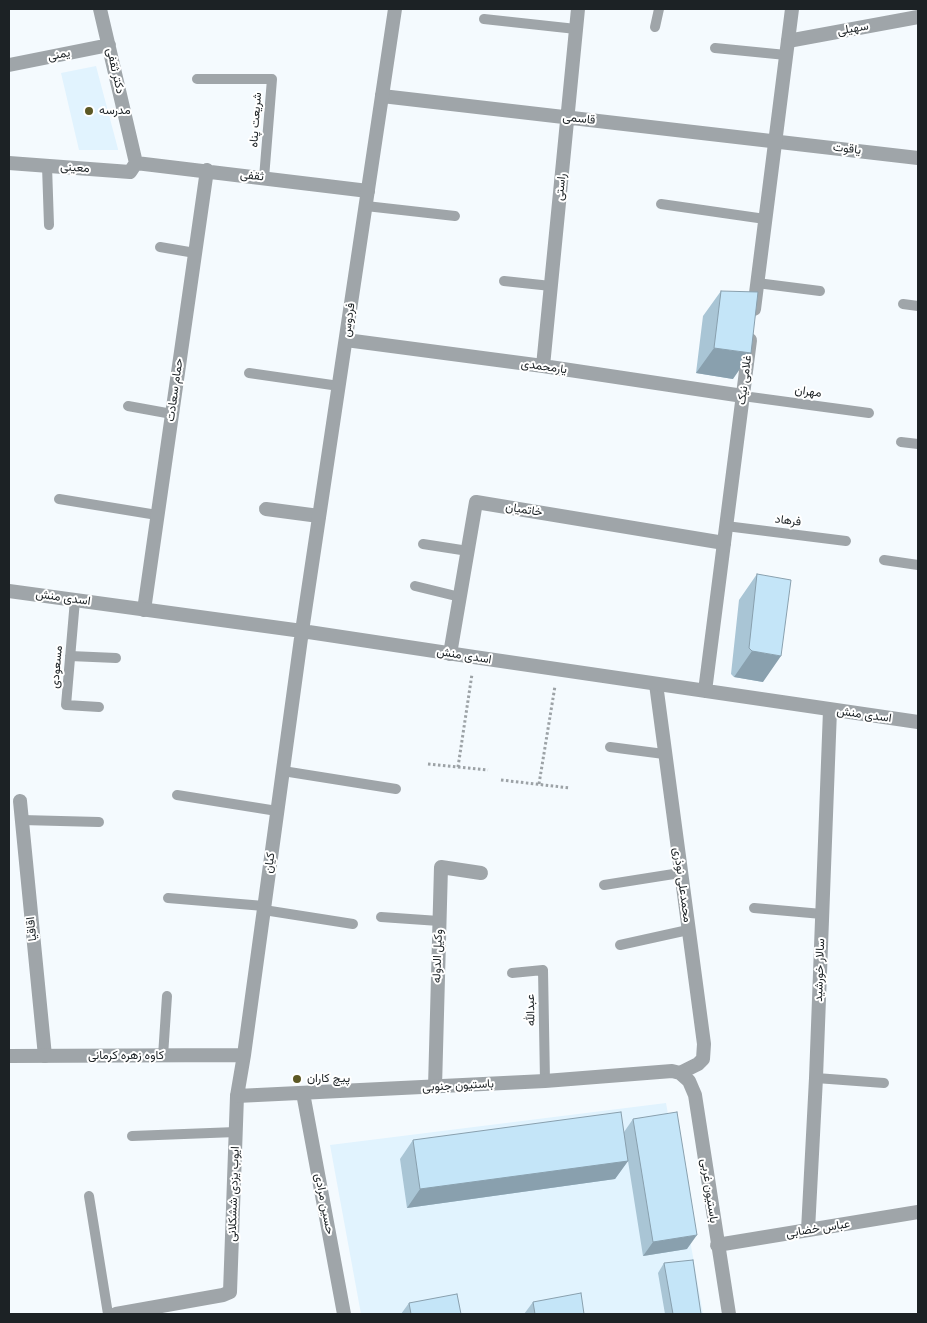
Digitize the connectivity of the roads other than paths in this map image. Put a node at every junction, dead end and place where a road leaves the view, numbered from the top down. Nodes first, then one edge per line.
1 (100, 9) edge
2 (395, 9) edge
3 (578, 9) edge
4 (659, 9) edge
5 (792, 9) edge
6 (918, 17) edge
7 (484, 19) dead end
8 (655, 27) dead end
9 (576, 29) junction
10 (109, 45) junction
11 (715, 48) dead end
12 (787, 48) junction
13 (9, 65) edge
14 (198, 80) dead end
15 (382, 96) junction
16 (568, 118) junction
17 (775, 141) junction
18 (918, 158) edge
19 (136, 162) junction
20 (9, 163) edge
21 (47, 166) junction
22 (207, 170) junction
23 (264, 178) junction
24 (368, 190) junction
25 (661, 204) dead end
26 (366, 206) junction
27 (455, 216) dead end
28 (766, 218) junction
29 (49, 225) dead end
30 (160, 247) dead end
31 (195, 253) junction
32 (504, 281) dead end
33 (757, 283) junction
34 (551, 286) junction
35 (820, 291) dead end
36 (903, 304) dead end
37 (918, 306) edge
38 (346, 340) junction
39 (544, 366) junction
40 (249, 373) dead end
41 (339, 386) junction
42 (743, 396) junction
43 (128, 406) dead end
44 (869, 413) dead end
45 (172, 414) junction
46 (901, 442) dead end
47 (918, 444) edge
48 (59, 499) dead end
49 (266, 509) dead end
50 (157, 515) junction
51 (319, 516) junction
52 (726, 526) junction
53 (846, 541) dead end
54 (724, 542) junction
55 (423, 544) dead end
56 (468, 552) junction
57 (884, 560) dead end
58 (918, 565) edge
59 (415, 586) dead end
60 (9, 590) edge
61 (460, 597) junction
62 (75, 600) junction
63 (144, 610) junction
64 (302, 631) junction
65 (450, 654) junction
66 (70, 656) junction
67 (116, 658) dead end
68 (656, 684) junction
69 (705, 692) junction
70 (99, 707) dead end
71 (830, 710) junction
72 (918, 722) edge
73 (610, 747) dead end
74 (664, 754) junction
75 (283, 771) junction
76 (396, 789) dead end
77 (177, 795) dead end
78 (20, 801) dead end
79 (277, 811) junction
80 (22, 820) junction
81 (99, 822) dead end
82 (481, 873) dead end
83 (680, 873) junction
84 (604, 884) dead end
85 (168, 898) dead end
86 (264, 908) junction
87 (754, 908) dead end
88 (822, 914) junction
89 (381, 917) dead end
90 (439, 921) junction
91 (353, 924) dead end
92 (688, 930) junction
93 (620, 944) dead end
94 (512, 974) dead end
95 (167, 996) dead end
96 (244, 1055) junction
97 (9, 1056) edge
98 (45, 1056) junction
99 (163, 1056) junction
100 (680, 1073) junction
101 (816, 1078) junction
102 (545, 1082) junction
103 (884, 1083) dead end
104 (434, 1087) junction
105 (303, 1093) junction
106 (237, 1096) junction
107 (236, 1132) junction
108 (132, 1136) dead end
109 (89, 1196) dead end
110 (918, 1212) edge
111 (808, 1230) junction
112 (717, 1245) junction
113 (144, 1312) edge
114 (108, 1314) edge
115 (116, 1314) edge
116 (344, 1314) edge
117 (728, 1314) edge

1 - 10 street, دکتر ثقفی
2 - 15 street, فردوس
3 - 9 street, راستی
4 - 8 lane
5 - 12 street, غلامی نیک
6 - 12 street, سهیلی
7 - 9 lane
9 - 16 street, راستی
10 - 13 street, یمنی
10 - 19 street, دکتر ثقفی
11 - 12 lane
12 - 17 street, غلامی نیک
14 - 23 lane, شریعت پناه
15 - 16 street, قاسمی
15 - 24 street, فردوس
16 - 17 street, قاسمی
16 - 34 street, راستی
17 - 18 street, یاقوت
17 - 28 street, غلامی نیک
19 - 21 street, معینی
19 - 22 street, ثقفی
20 - 21 street, معینی
21 - 29 lane
22 - 23 street, ثقفی
22 - 31 street, حمام سعادت
23 - 24 street, ثقفی
24 - 26 street, فردوس
25 - 28 lane
26 - 27 lane
26 - 38 street, فردوس
28 - 33 street, غلامی نیک
30 - 31 lane
31 - 45 street, حمام سعادت
32 - 34 lane
33 - 35 lane
33 - 42 street, غلامی نیک
34 - 39 street, راستی
36 - 37 lane
38 - 39 street, یارمحمدی
38 - 41 street, فردوس
39 - 42 street, یارمحمدی
40 - 41 lane
41 - 51 street, فردوس
42 - 44 lane, مهران
42 - 52 street, غلامی نیک
43 - 45 lane
45 - 50 street, حمام سعادت
46 - 47 lane
48 - 50 lane
49 - 51 street
50 - 63 street, حمام سعادت
51 - 64 street, فردوس
52 - 53 lane, فرهاد
52 - 54 street, غلامی نیک
54 - 56 street, خاتمیان
54 - 69 street, غلامی نیک
55 - 56 lane
56 - 61 street, خاتمیان
57 - 58 lane
59 - 61 lane
60 - 62 street, اسدی منش
61 - 65 street, خاتمیان
62 - 63 street, اسدی منش
62 - 66 lane, مسعودی
63 - 64 street, اسدی منش
64 - 65 street, اسدی منش
64 - 75 street, کیان
65 - 68 street, اسدی منش
66 - 67 lane
66 - 70 lane, مسعودی
68 - 69 street, اسدی منش
68 - 74 street, محمدعلی نوذری
69 - 71 street, اسدی منش
71 - 72 street, اسدی منش
71 - 88 street, سالار خورشید
73 - 74 lane
74 - 83 street, محمدعلی نوذری
75 - 76 lane
75 - 79 street, کیان
77 - 79 lane
78 - 80 street, اقاقیا
79 - 86 street, کیان
80 - 81 lane
80 - 98 street, اقاقیا
82 - 90 street, وکیل الدوله
83 - 84 lane
83 - 92 street, محمدعلی نوذری
85 - 86 lane
86 - 91 lane
86 - 96 street, کیان
87 - 88 lane
88 - 101 street, سالار خورشید
89 - 90 lane
90 - 104 street, وکیل الدوله
92 - 93 lane
92 - 100 street, محمدعلی نوذری
94 - 102 lane, عبدالله
95 - 99 lane
96 - 99 street, کاوه زهره کرمانی
96 - 106 street, کیان
97 - 98 street, کاوه زهره کرمانی
98 - 99 street, کاوه زهره کرمانی
100 - 102 street, باستیون جنوبی
100 - 112 street, باستیون غربی
101 - 103 lane
101 - 111 street, سالار خورشید
102 - 104 street, باستیون جنوبی
104 - 105 street, باستیون جنوبی
105 - 106 street, باستیون جنوبی
105 - 116 street, حسین مرادی
106 - 107 street, ایوب یزدی ششکلانی
107 - 108 lane
107 - 113 street, ایوب یزدی ششکلانی
109 - 114 lane
110 - 111 street, عباس خضابی
111 - 112 street, عباس خضابی
112 - 117 street, باستیون غربی
113 - 115 street

